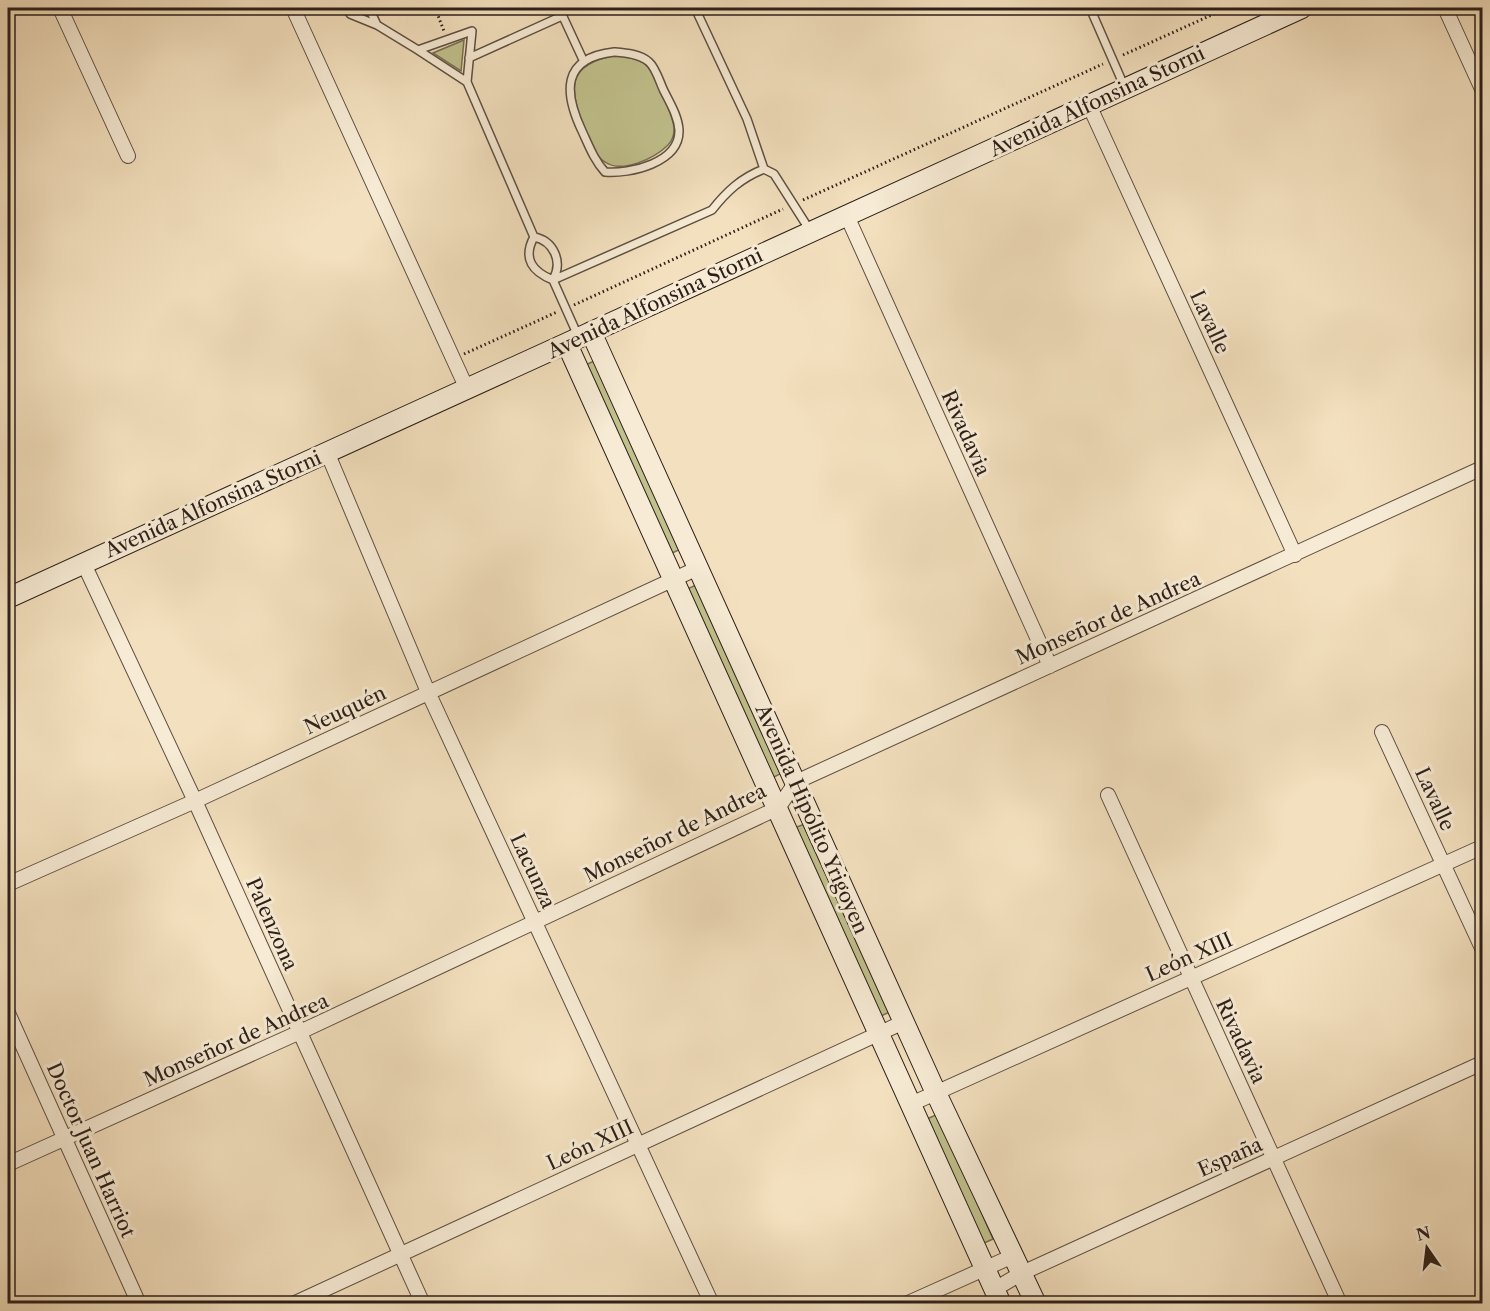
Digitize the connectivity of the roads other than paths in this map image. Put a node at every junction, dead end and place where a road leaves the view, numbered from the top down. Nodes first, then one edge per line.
1 (60, 8) edge
2 (293, 8) edge
3 (348, 8) edge
4 (369, 8) edge
5 (558, 8) edge
6 (695, 8) edge
7 (1090, 8) edge
8 (1302, 8) edge
9 (1445, 8) edge
10 (562, 16) junction
11 (377, 25) junction
12 (418, 50) junction
13 (469, 58) junction
14 (584, 62) junction
15 (467, 82) junction
16 (1126, 88) junction
17 (1482, 89) edge
18 (1089, 105) junction
19 (129, 156) dead end
20 (764, 169) junction
21 (847, 216) junction
22 (811, 232) junction
23 (534, 237) junction
24 (553, 280) junction
25 (579, 338) junction
26 (467, 389) junction
27 (327, 452) junction
28 (1482, 468) edge
29 (1295, 555) junction
30 (83, 562) junction
31 (698, 568) junction
32 (674, 579) junction
33 (8, 598) edge
34 (1050, 666) junction
35 (428, 692) junction
36 (1382, 732) dead end
37 (796, 782) junction
38 (1108, 795) dead end
39 (195, 801) junction
40 (778, 808) junction
41 (1482, 847) edge
42 (1444, 864) junction
43 (8, 884) edge
44 (535, 923) junction
45 (1482, 948) edge
46 (1189, 978) junction
47 (8, 1013) edge
48 (904, 1022) junction
49 (300, 1032) junction
50 (879, 1033) junction
51 (1482, 1063) edge
52 (936, 1093) junction
53 (911, 1104) junction
54 (64, 1139) junction
55 (638, 1144) junction
56 (1274, 1158) junction
57 (8, 1164) edge
58 (400, 1254) junction
59 (1017, 1265) junction
60 (985, 1268) junction
61 (998, 1296) edge
62 (139, 1304) edge
63 (292, 1304) edge
64 (423, 1304) edge
65 (712, 1304) edge
66 (906, 1304) edge
67 (1036, 1304) edge
68 (1340, 1304) edge

1 - 19 street
2 - 26 street
3 - 11 lane
4 - 11 lane
5 - 10 lane
6 - 20 lane
7 - 16 lane
8 - 16 main road, Avenida Alfonsina Storni
9 - 17 street
10 - 13 lane
10 - 14 lane
11 - 12 lane
12 - 13 lane
12 - 15 lane
13 - 15 lane
14 - 14 lane
15 - 23 lane
16 - 18 main road, Avenida Alfonsina Storni
18 - 21 main road, Avenida Alfonsina Storni
18 - 29 street, Lavalle
20 - 22 lane
20 - 24 lane
21 - 22 main road, Avenida Alfonsina Storni
21 - 34 street, Rivadavia
22 - 25 main road, Avenida Alfonsina Storni
23 - 24 lane
23 - 24 lane
24 - 25 lane
25 - 26 main road, Avenida Alfonsina Storni
25 - 31 main road, Avenida Hipólito Yrigoyen
25 - 32 main road, Avenida Hipólito Yrigoyen
26 - 27 main road, Avenida Alfonsina Storni
27 - 30 main road, Avenida Alfonsina Storni
27 - 35 street, Lacunza
28 - 29 street, Monseñor de Andrea
29 - 34 street, Monseñor de Andrea
30 - 33 main road, Avenida Alfonsina Storni
30 - 39 street, Palenzona
31 - 32 street, Neuquén
31 - 37 main road, Avenida Hipólito Yrigoyen
32 - 35 street, Neuquén
32 - 40 main road, Avenida Hipólito Yrigoyen
34 - 37 street, Monseñor de Andrea
35 - 39 street, Neuquén
35 - 44 street, Lacunza
36 - 42 street, Lavalle
37 - 40 street, Monseñor de Andrea
37 - 48 main road, Avenida Hipólito Yrigoyen
38 - 46 street, Rivadavia
39 - 43 street, Neuquén
39 - 49 street, Palenzona
40 - 44 street, Monseñor de Andrea
40 - 50 main road, Avenida Hipólito Yrigoyen
41 - 42 street, León XIII
42 - 45 street, Lavalle
42 - 46 street, León XIII
44 - 49 street, Monseñor de Andrea
44 - 55 street, Lacunza
46 - 52 street, León XIII
46 - 56 street, Rivadavia
47 - 54 street, Doctor Juan Harriot
48 - 50 street, León XIII
48 - 52 main road, Avenida Hipólito Yrigoyen
49 - 54 street, Monseñor de Andrea
49 - 58 street, Palenzona
50 - 53 main road, Avenida Hipólito Yrigoyen
50 - 55 street, León XIII
51 - 56 street, España
52 - 53 street, León XIII
52 - 59 main road, Avenida Hipólito Yrigoyen
53 - 60 main road, Avenida Hipólito Yrigoyen
54 - 57 street, Monseñor de Andrea
54 - 62 street, Doctor Juan Harriot
55 - 58 street, León XIII
55 - 65 street, Lacunza
56 - 59 street, España
56 - 68 street, Rivadavia
58 - 63 street, León XIII
58 - 64 street, Palenzona
59 - 60 street, España
59 - 61 street, España
59 - 67 main road, Avenida Hipólito Yrigoyen
60 - 61 main road, Avenida Hipólito Yrigoyen
60 - 66 street, España

